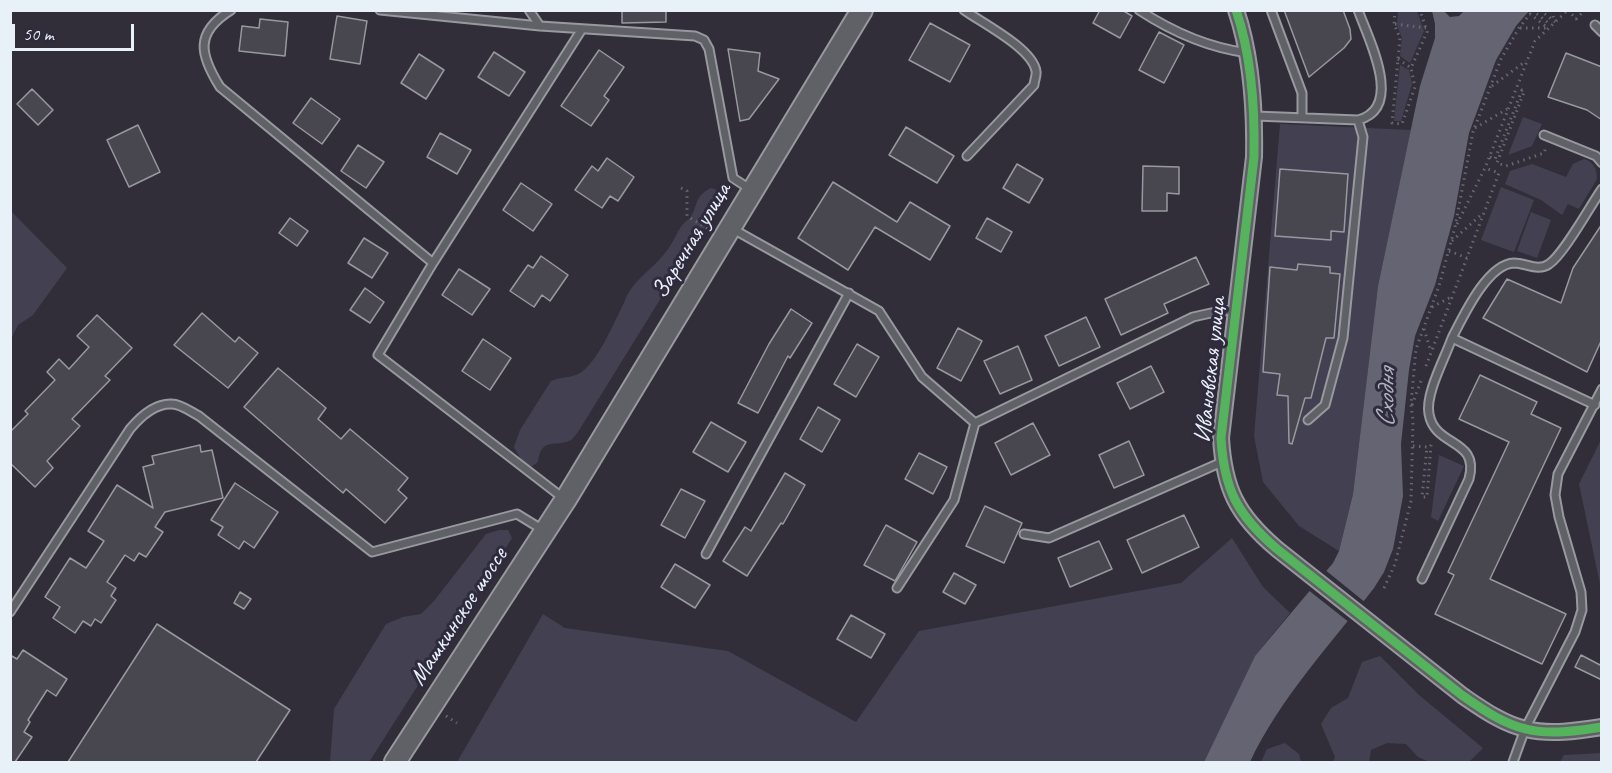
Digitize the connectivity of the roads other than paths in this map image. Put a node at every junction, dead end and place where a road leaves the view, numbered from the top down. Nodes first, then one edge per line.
1 (231, 10) edge
2 (380, 10) edge
3 (529, 10) edge
4 (862, 10) edge
5 (964, 10) edge
6 (1139, 10) edge
7 (1236, 10) edge
8 (1271, 10) edge
9 (1358, 10) edge
10 (540, 26) junction
11 (1595, 26) dead end
12 (582, 29) junction
13 (1602, 32) edge
14 (1248, 53) junction
15 (1255, 116) junction
16 (1302, 117) junction
17 (1358, 120) junction
18 (1547, 136) road end
19 (967, 156) dead end
20 (1602, 163) edge
21 (1602, 189) edge
22 (752, 190) junction
23 (730, 228) junction
24 (433, 263) junction
25 (849, 293) junction
26 (1236, 310) junction
27 (1452, 338) junction
28 (1602, 389) edge
29 (1595, 405) junction
30 (1308, 420) dead end
31 (975, 423) junction
32 (1222, 462) junction
33 (565, 499) junction
34 (544, 531) junction
35 (1024, 534) dead end
36 (706, 554) dead end
37 (1422, 579) dead end
38 (897, 588) dead end
39 (10, 612) edge
40 (1602, 727) edge
41 (1525, 729) junction
42 (395, 762) edge
43 (1513, 762) edge

1 - 24 lane
2 - 10 lane
3 - 10 lane
4 - 22 main road, Заречная улица
5 - 19 lane
6 - 14 lane
7 - 14 street, Ивановская улица
8 - 16 lane
9 - 17 lane
10 - 12 lane
11 - 13 lane
12 - 22 lane
12 - 24 lane
14 - 15 street, Ивановская улица
15 - 16 lane
15 - 26 street, Ивановская улица
16 - 17 lane
17 - 30 lane
18 - 20 lane
21 - 27 lane
22 - 23 main road, Заречная улица
23 - 25 lane
23 - 33 main road, Заречная улица
24 - 33 lane
25 - 31 lane
25 - 36 lane
26 - 31 lane
26 - 32 street, Ивановская улица
27 - 29 lane
27 - 37 lane
28 - 29 lane
29 - 41 lane
31 - 38 lane
32 - 35 lane
32 - 41 street, Ивановская улица
33 - 34 main road, Машкинское шоссе
34 - 39 lane
34 - 42 main road, Машкинское шоссе
40 - 41 street, Ивановская улица
41 - 43 lane

